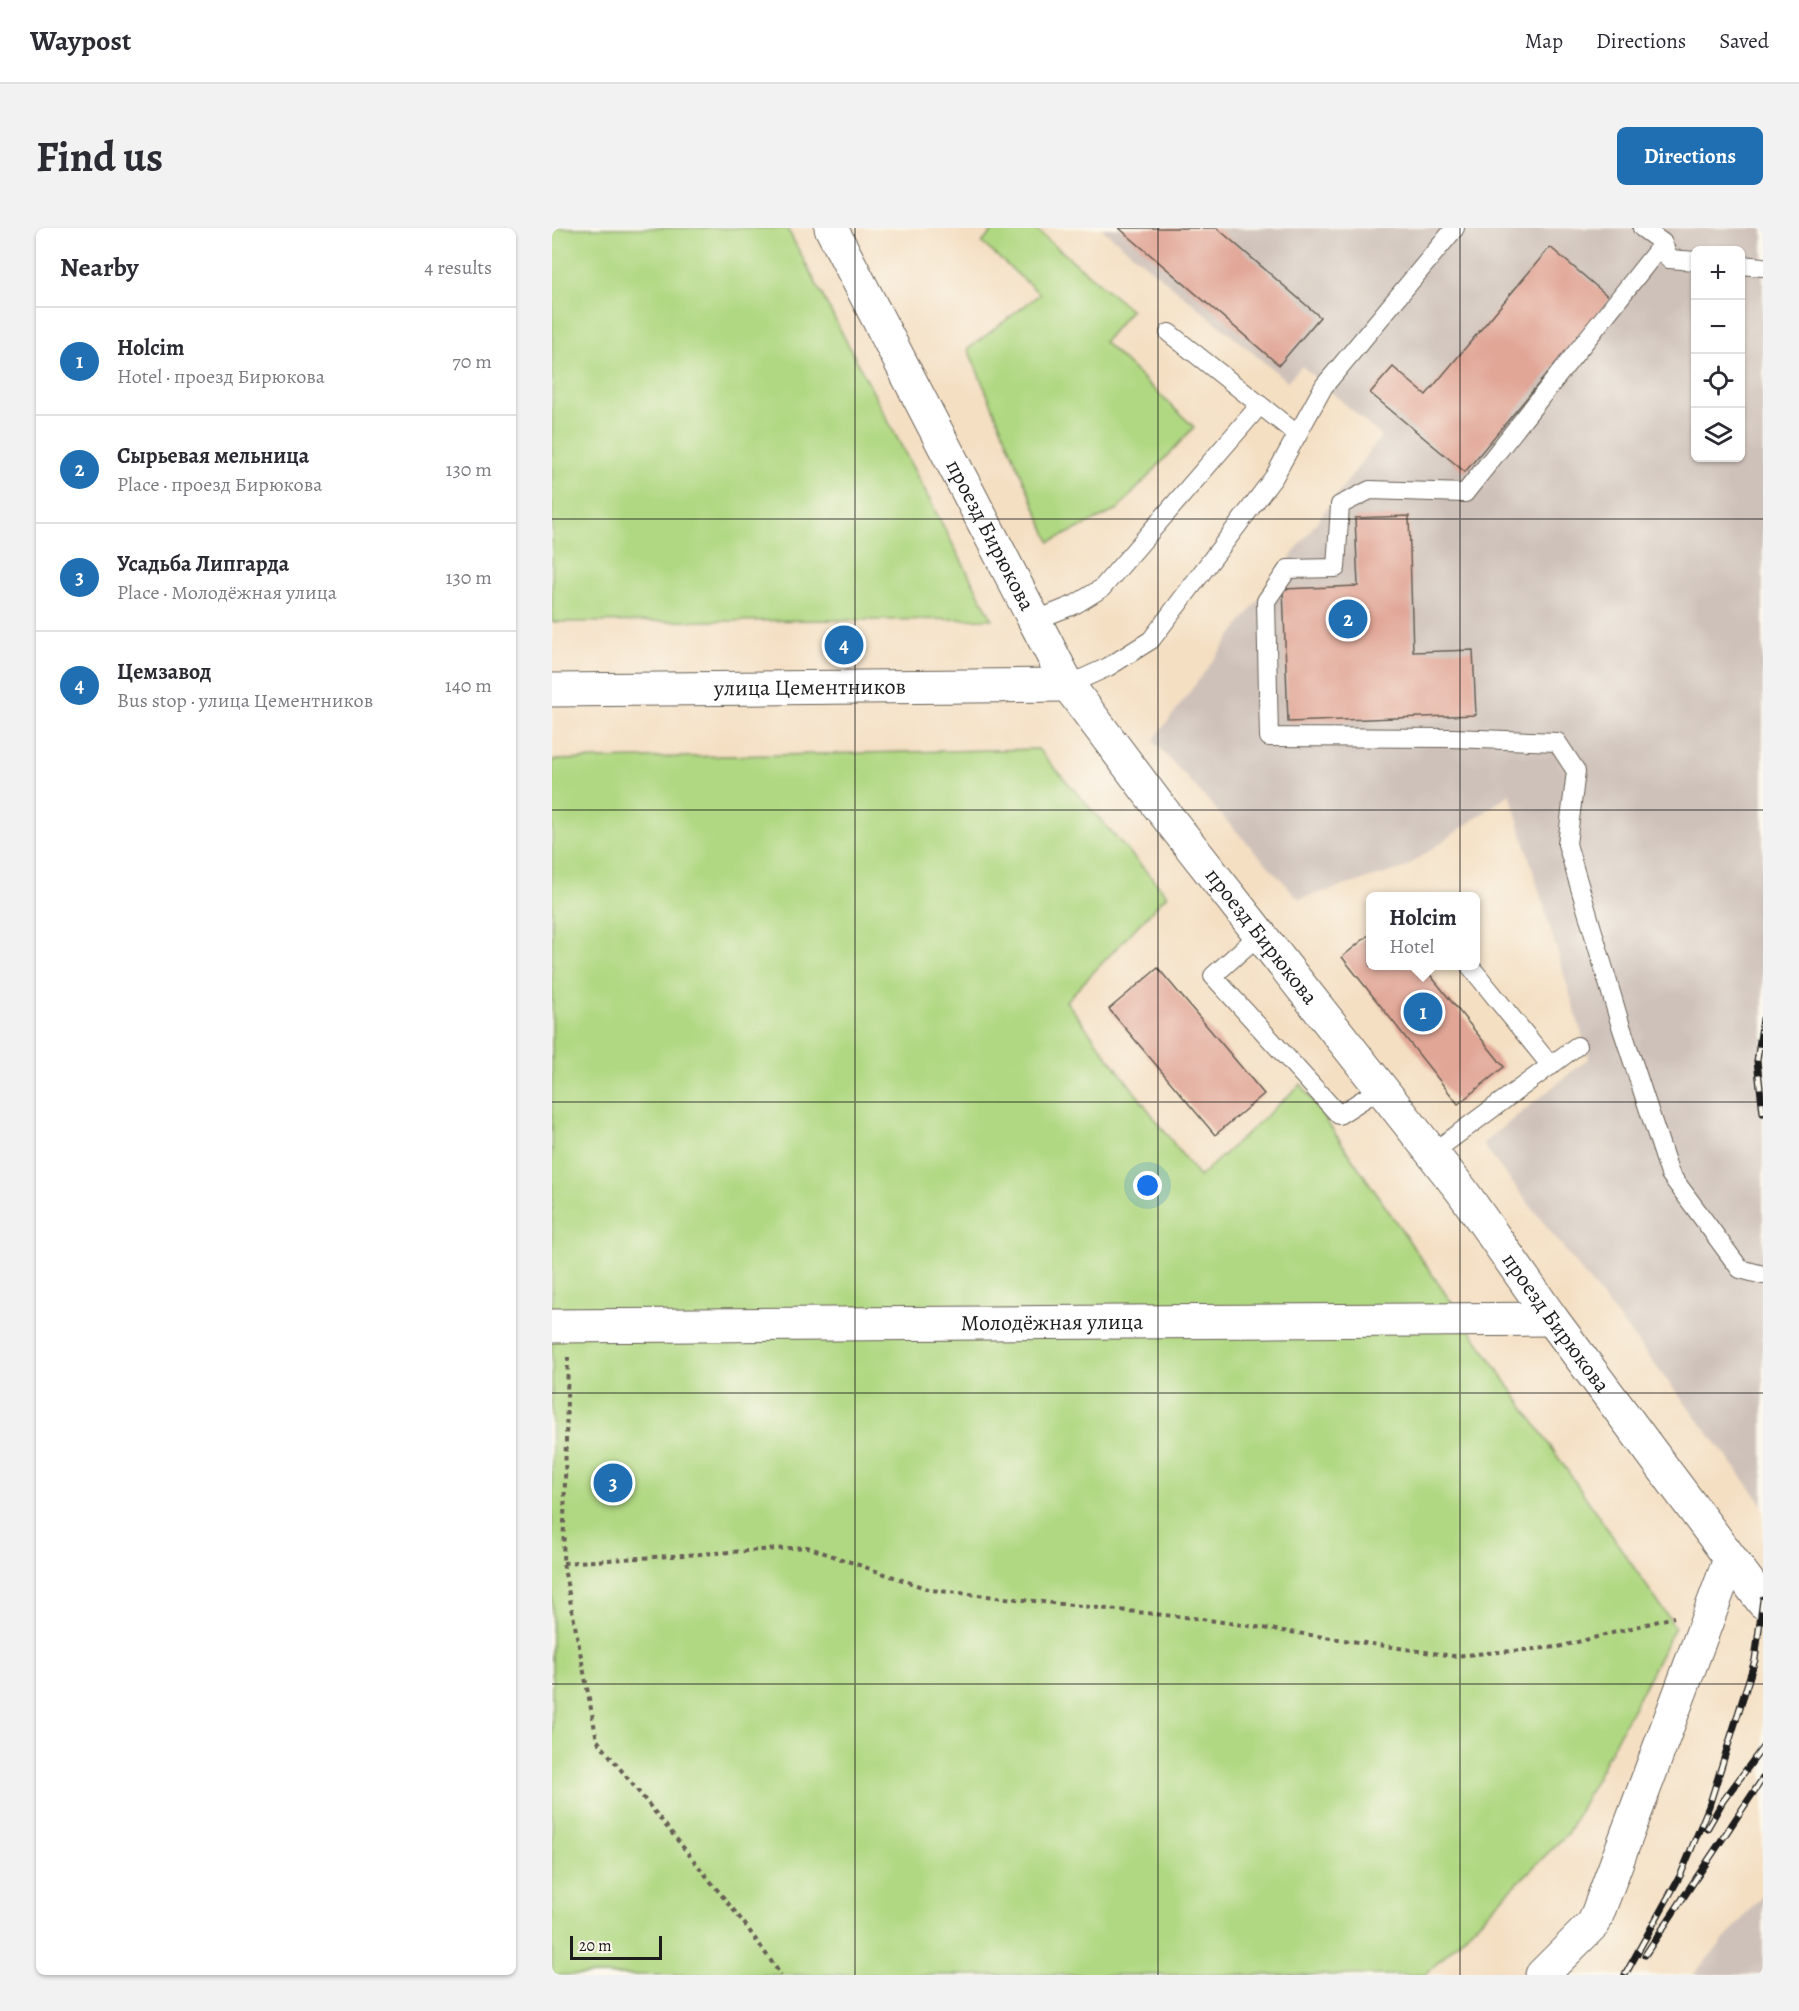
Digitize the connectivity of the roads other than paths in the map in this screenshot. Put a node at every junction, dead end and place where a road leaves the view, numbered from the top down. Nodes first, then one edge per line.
1 (831, 228) edge
2 (1455, 228) edge
3 (1642, 228) edge
4 (1663, 243) junction
5 (1691, 261) edge
6 (1745, 265) edge
7 (1763, 267) edge
8 (1169, 333) dead end
9 (1260, 405) junction
10 (1298, 435) junction
11 (1034, 621) junction
12 (1068, 685) junction
13 (552, 690) edge
14 (1260, 934) junction
15 (1473, 970) edge
16 (1577, 1046) dead end
17 (1551, 1065) junction
18 (1381, 1088) junction
19 (1432, 1153) junction
20 (1763, 1275) edge
21 (1552, 1318) junction
22 (561, 1326) edge
23 (1730, 1558) junction
24 (1763, 1602) edge
25 (1542, 1975) edge

1 - 11 street, проезд Бирюкова
2 - 10 lane
3 - 4 lane
4 - 5 lane
4 - 20 lane
6 - 7 lane
8 - 9 lane
9 - 10 lane
9 - 11 lane
10 - 12 lane
11 - 12 street, проезд Бирюкова
12 - 13 street, улица Цементников
12 - 14 street, проезд Бирюкова
14 - 18 street, проезд Бирюкова
14 - 18 lane
15 - 17 lane
16 - 17 lane
17 - 19 lane
18 - 19 street, проезд Бирюкова
19 - 21 street, проезд Бирюкова
21 - 22 street, Молодёжная улица
21 - 23 street, проезд Бирюкова
23 - 24 street, проезд Бирюкова
23 - 25 street

